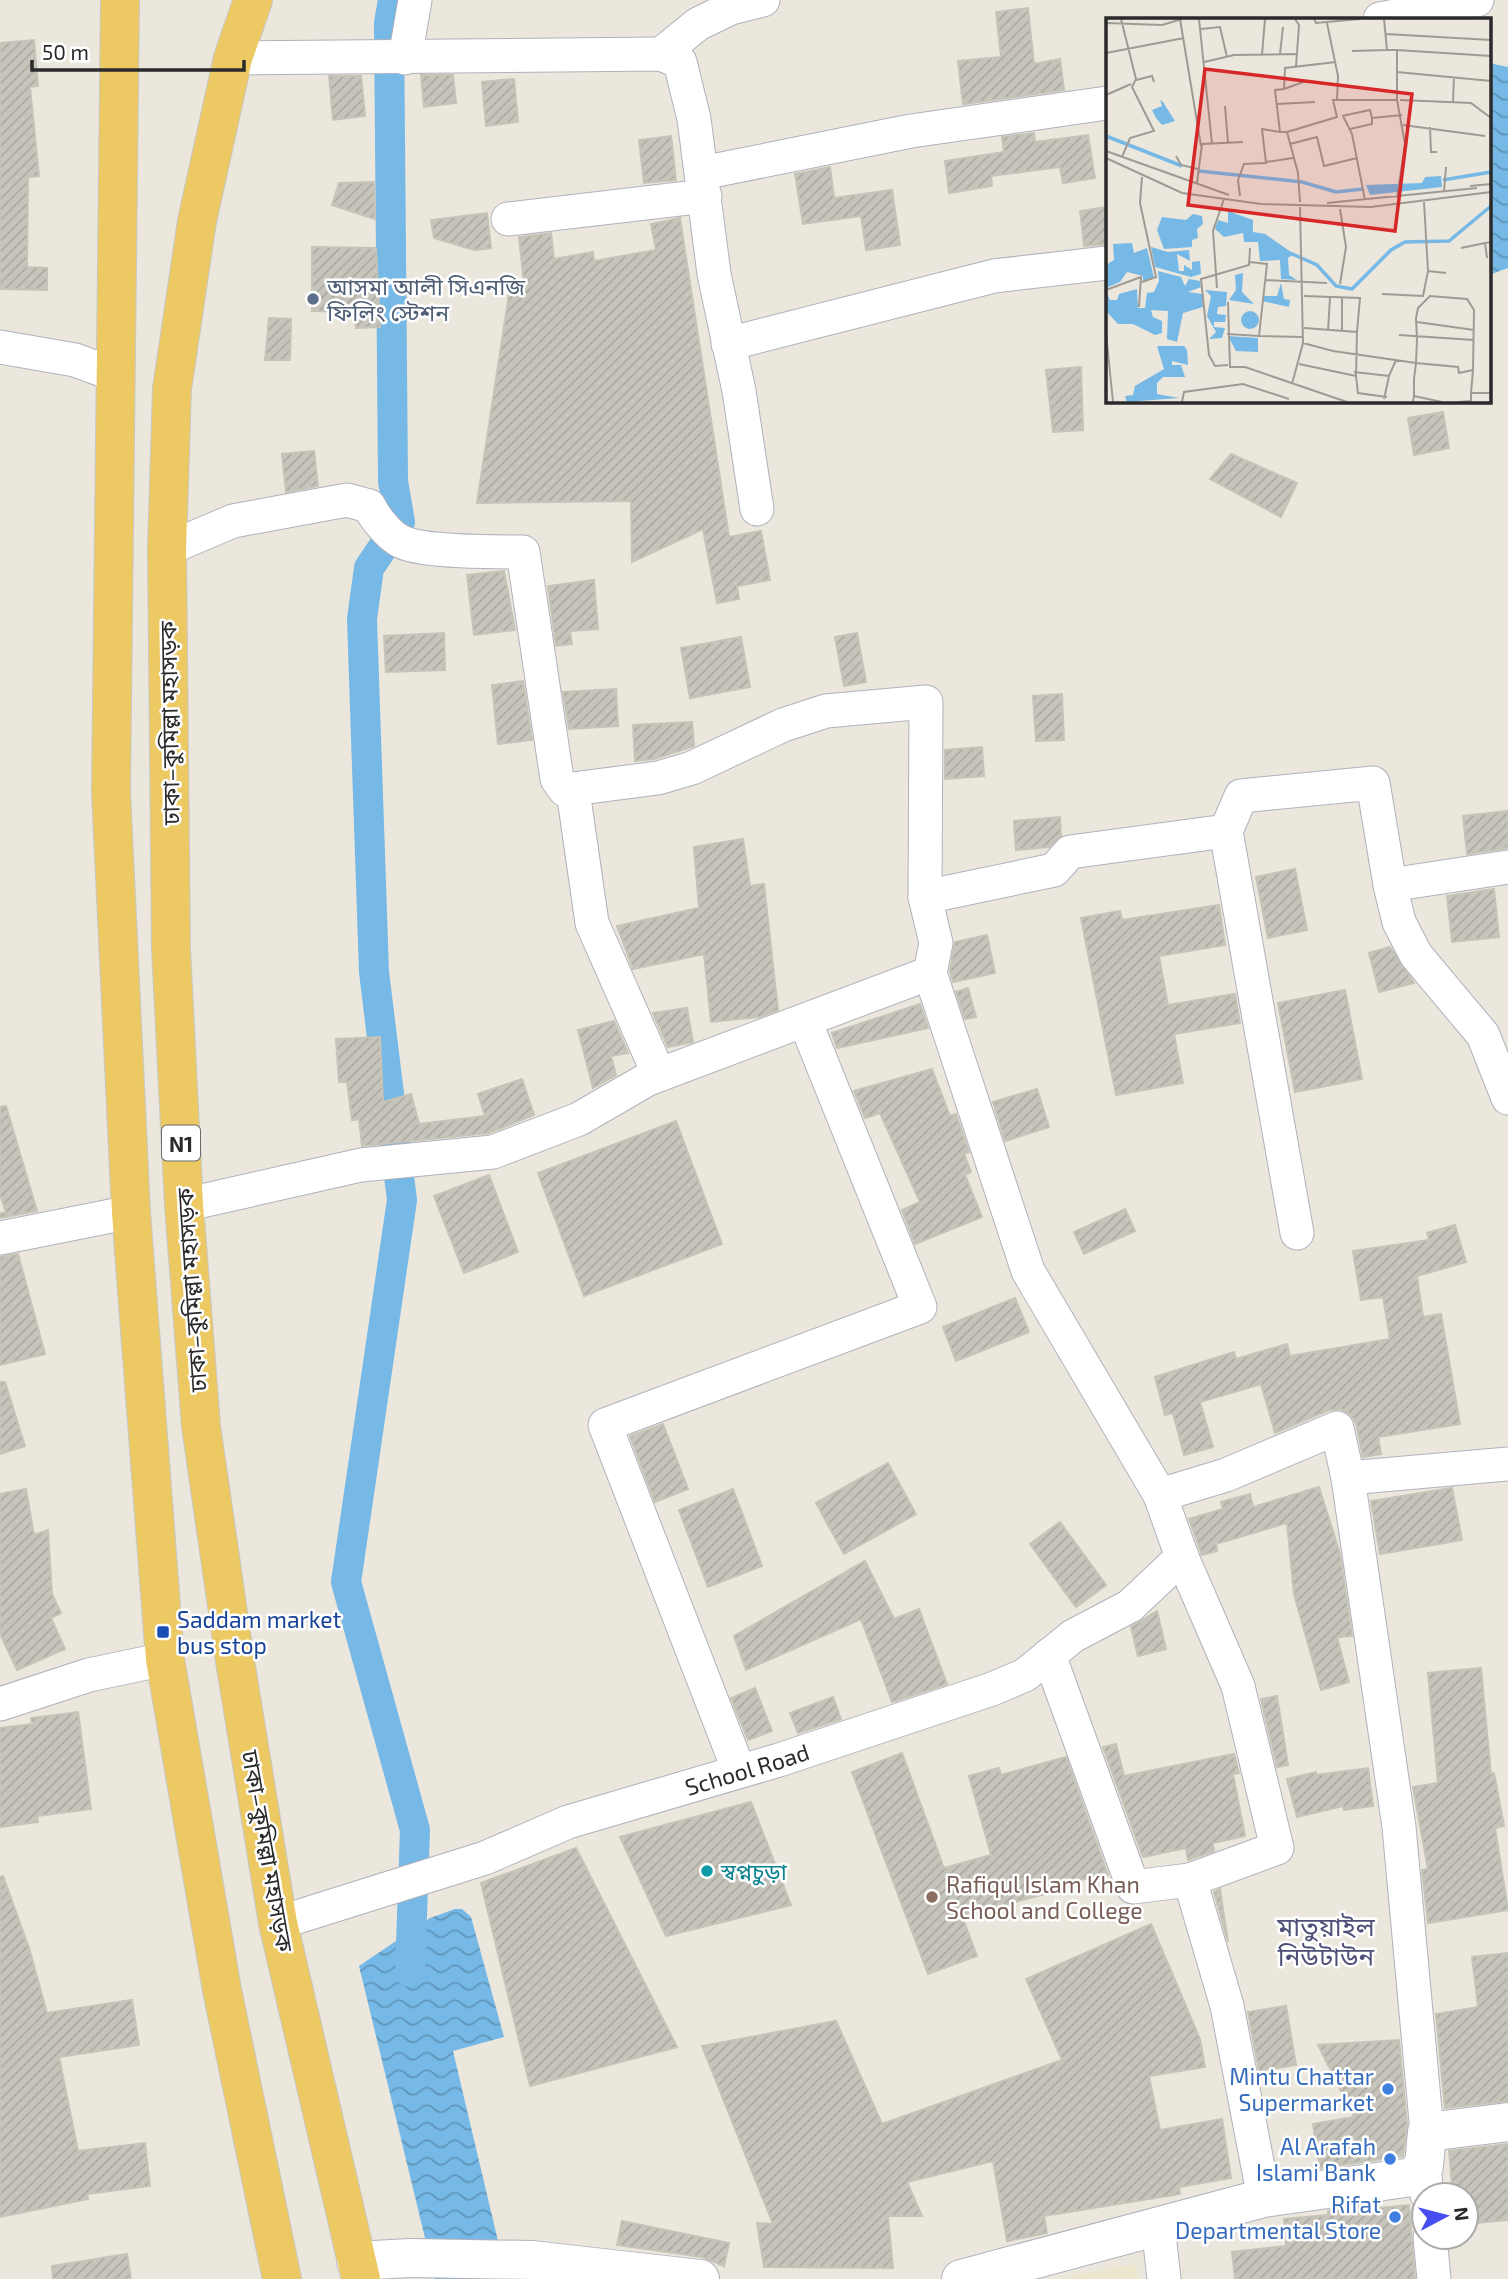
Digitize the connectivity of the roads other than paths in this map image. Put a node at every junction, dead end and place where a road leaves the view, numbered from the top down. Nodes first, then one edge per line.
1 (120, 0) edge
2 (253, 0) edge
3 (415, 0) edge
4 (763, 0) edge
5 (1477, 0) edge
6 (1385, 18) edge
7 (661, 54) junction
8 (233, 58) junction
9 (405, 58) junction
10 (1106, 103) edge
11 (703, 184) junction
12 (508, 219) dead end
13 (1106, 263) edge
14 (728, 344) junction
15 (0, 347) edge
16 (116, 375) junction
17 (757, 509) dead end
18 (167, 549) junction
19 (573, 791) junction
20 (1226, 831) junction
21 (1508, 867) edge
22 (1390, 885) junction
23 (925, 897) junction
24 (930, 973) junction
25 (805, 1021) junction
26 (659, 1075) junction
27 (1508, 1098) edge
28 (184, 1205) junction
29 (131, 1212) junction
30 (1297, 1233) dead end
31 (0, 1238) edge
32 (1508, 1464) edge
33 (1348, 1478) junction
34 (1160, 1496) junction
35 (1182, 1557) junction
36 (1049, 1655) junction
37 (165, 1659) junction
38 (0, 1703) edge
39 (739, 1771) junction
40 (1190, 1880) junction
41 (278, 1923) junction
42 (1508, 2122) edge
43 (1426, 2164) edge
44 (1264, 2198) junction
45 (1158, 2225) junction
46 (1431, 2251) edge
47 (358, 2270) edge
48 (282, 2279) edge
49 (700, 2279) edge
50 (961, 2279) edge
51 (1164, 2279) edge
52 (1434, 2279) edge

1 - 16 highway, N1
2 - 8 highway, ঢাকা–কুমিল্লা মহাসড়ক / N1
3 - 9 street
4 - 7 street
5 - 6 street
7 - 9 street
7 - 11 street
8 - 9 street
8 - 18 highway, ঢাকা–কুমিল্লা মহাসড়ক / N1
10 - 11 street
11 - 12 street
11 - 14 street
13 - 14 street
14 - 17 street
15 - 16 street
16 - 29 highway, N1
18 - 19 street
18 - 28 highway, ঢাকা–কুমিল্লা মহাসড়ক / N1
19 - 23 street
19 - 26 street
20 - 22 street
20 - 23 street
20 - 30 street
21 - 22 street
22 - 27 street
23 - 24 street
24 - 25 street
24 - 34 street
25 - 26 street
25 - 39 street
26 - 28 street
28 - 41 highway, ঢাকা–কুমিল্লা মহাসড়ক / N1
29 - 31 street
29 - 37 highway, N1
32 - 33 street
33 - 34 street
33 - 43 street
34 - 35 street
35 - 36 street, School Road
35 - 40 street
36 - 39 street, School Road
36 - 40 street
37 - 38 street
37 - 48 highway, N1
39 - 41 street, School Road
40 - 44 street
41 - 47 highway, ঢাকা–কুমিল্লা মহাসড়ক / N1
42 - 43 main road
43 - 44 main road
44 - 45 main road
45 - 50 main road
45 - 51 street
46 - 52 street
47 - 49 main road

